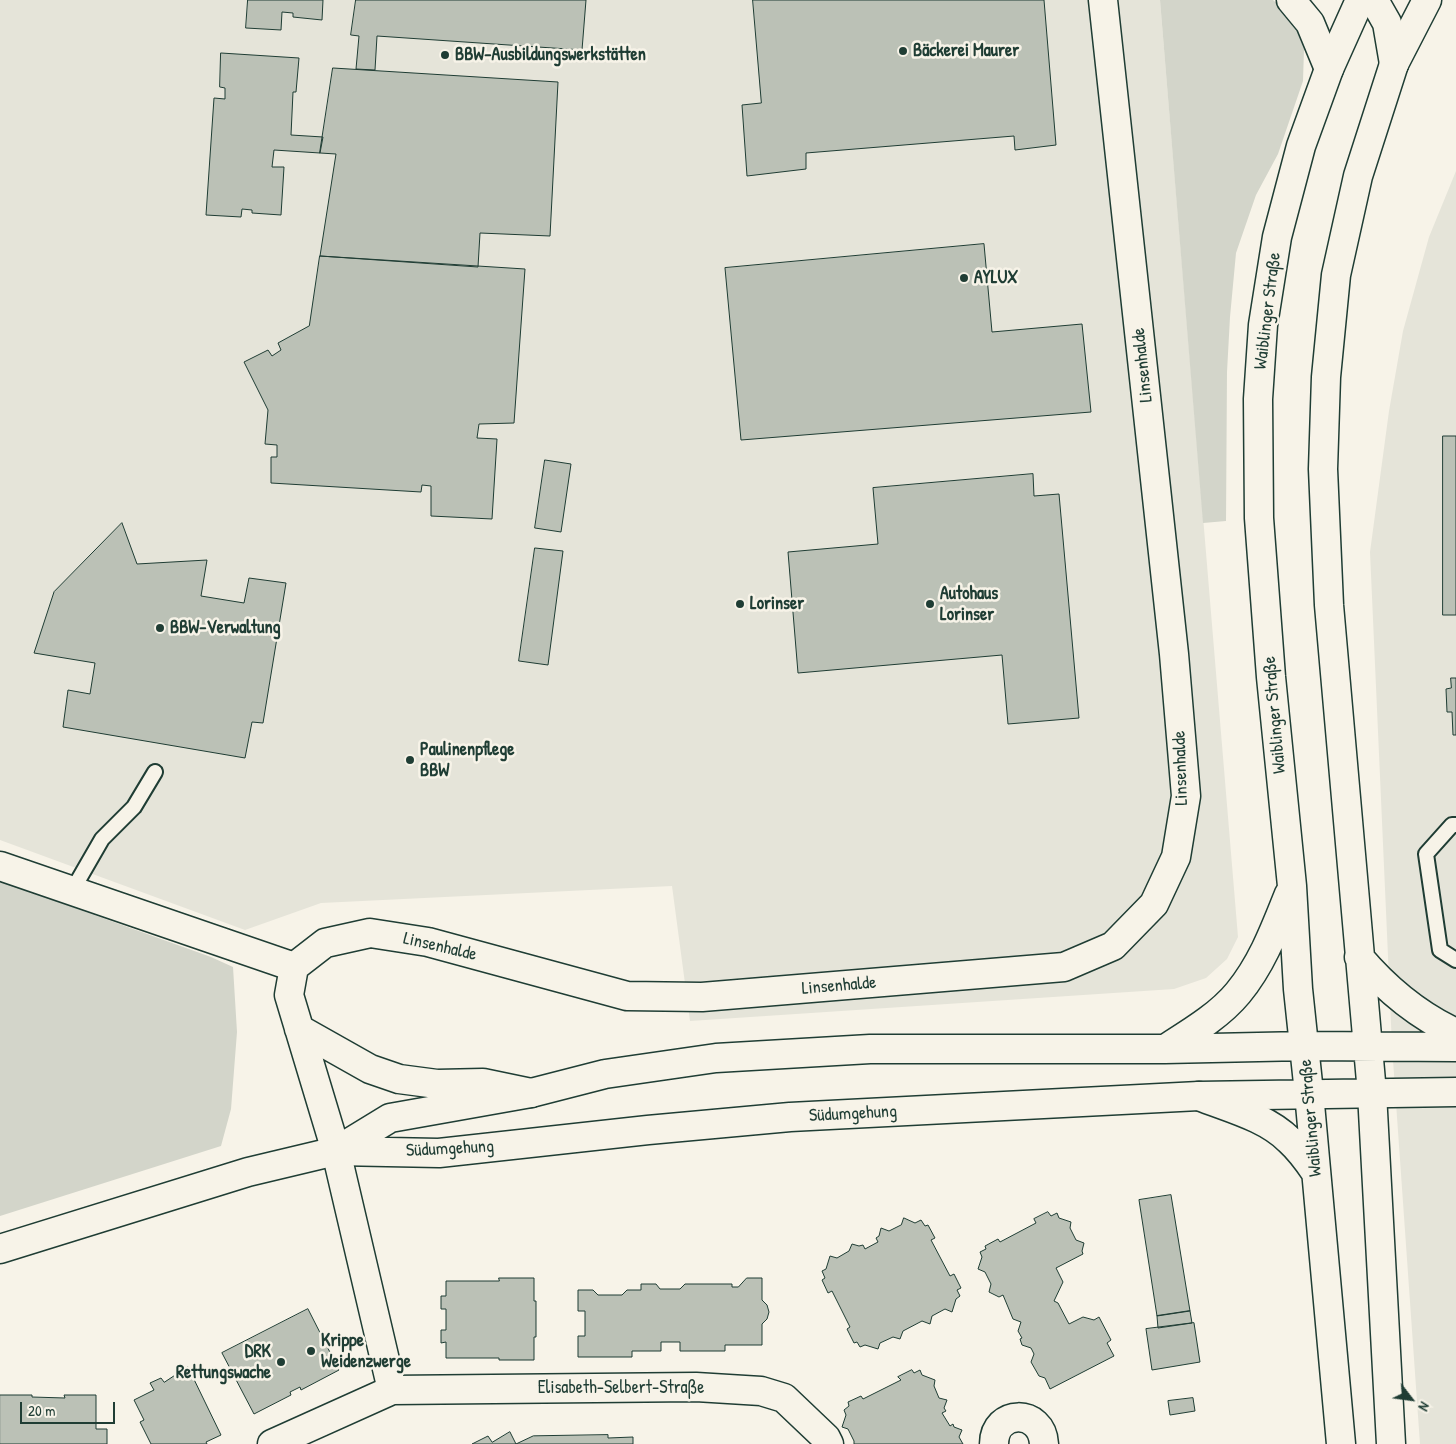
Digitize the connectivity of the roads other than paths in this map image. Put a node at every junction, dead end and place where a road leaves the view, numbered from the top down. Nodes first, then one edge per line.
1 (1103, 0) edge
2 (1291, 0) edge
3 (1360, 0) edge
4 (1374, 0) edge
5 (1427, 0) edge
6 (1394, 64) junction
7 (1329, 69) junction
8 (155, 772) dead end
9 (1456, 825) edge
10 (0, 866) edge
11 (1292, 886) junction
12 (72, 891) junction
13 (1359, 957) junction
14 (1456, 960) edge
15 (294, 967) junction
16 (299, 1029) junction
17 (1456, 1033) edge
18 (1304, 1046) junction
19 (1368, 1047) junction
20 (1456, 1047) edge
21 (1165, 1049) junction
22 (1456, 1092) edge
23 (530, 1093) junction
24 (1309, 1093) junction
25 (1372, 1093) junction
26 (1199, 1096) junction
27 (336, 1150) junction
28 (1316, 1173) junction
29 (0, 1249) edge
30 (392, 1390) junction
31 (272, 1444) edge
32 (829, 1444) edge
33 (994, 1444) edge
34 (1044, 1444) edge
35 (1341, 1444) edge
36 (1391, 1444) edge

1 - 15 main road, Linsenhalde
2 - 7 main road
3 - 7 main road, Waiblinger Straße
4 - 6 main road
5 - 6 main road
6 - 13 main road
7 - 11 main road, Waiblinger Straße
8 - 12 lane
9 - 14 lane
10 - 12 main road
11 - 18 main road, Waiblinger Straße
11 - 21 main road
12 - 15 main road
13 - 17 main road
13 - 19 main road
15 - 16 main road
16 - 23 main road, Südumgehung
16 - 27 main road
18 - 19 main road, Südumgehung
18 - 21 main road, Südumgehung
18 - 24 main road, Waiblinger Straße
19 - 20 main road, Südumgehung
19 - 25 main road
21 - 23 main road, Südumgehung
22 - 25 main road, Südumgehung
23 - 27 main road, Südumgehung
24 - 25 main road, Südumgehung
24 - 26 main road, Südumgehung
24 - 28 main road, Waiblinger Straße
25 - 36 main road
26 - 27 main road, Südumgehung
26 - 28 main road
27 - 29 main road, Südumgehung
27 - 30 main road
28 - 35 main road, Waiblinger Straße
30 - 31 main road, Elisabeth-Selbert-Straße
30 - 32 main road, Elisabeth-Selbert-Straße
33 - 34 main road

